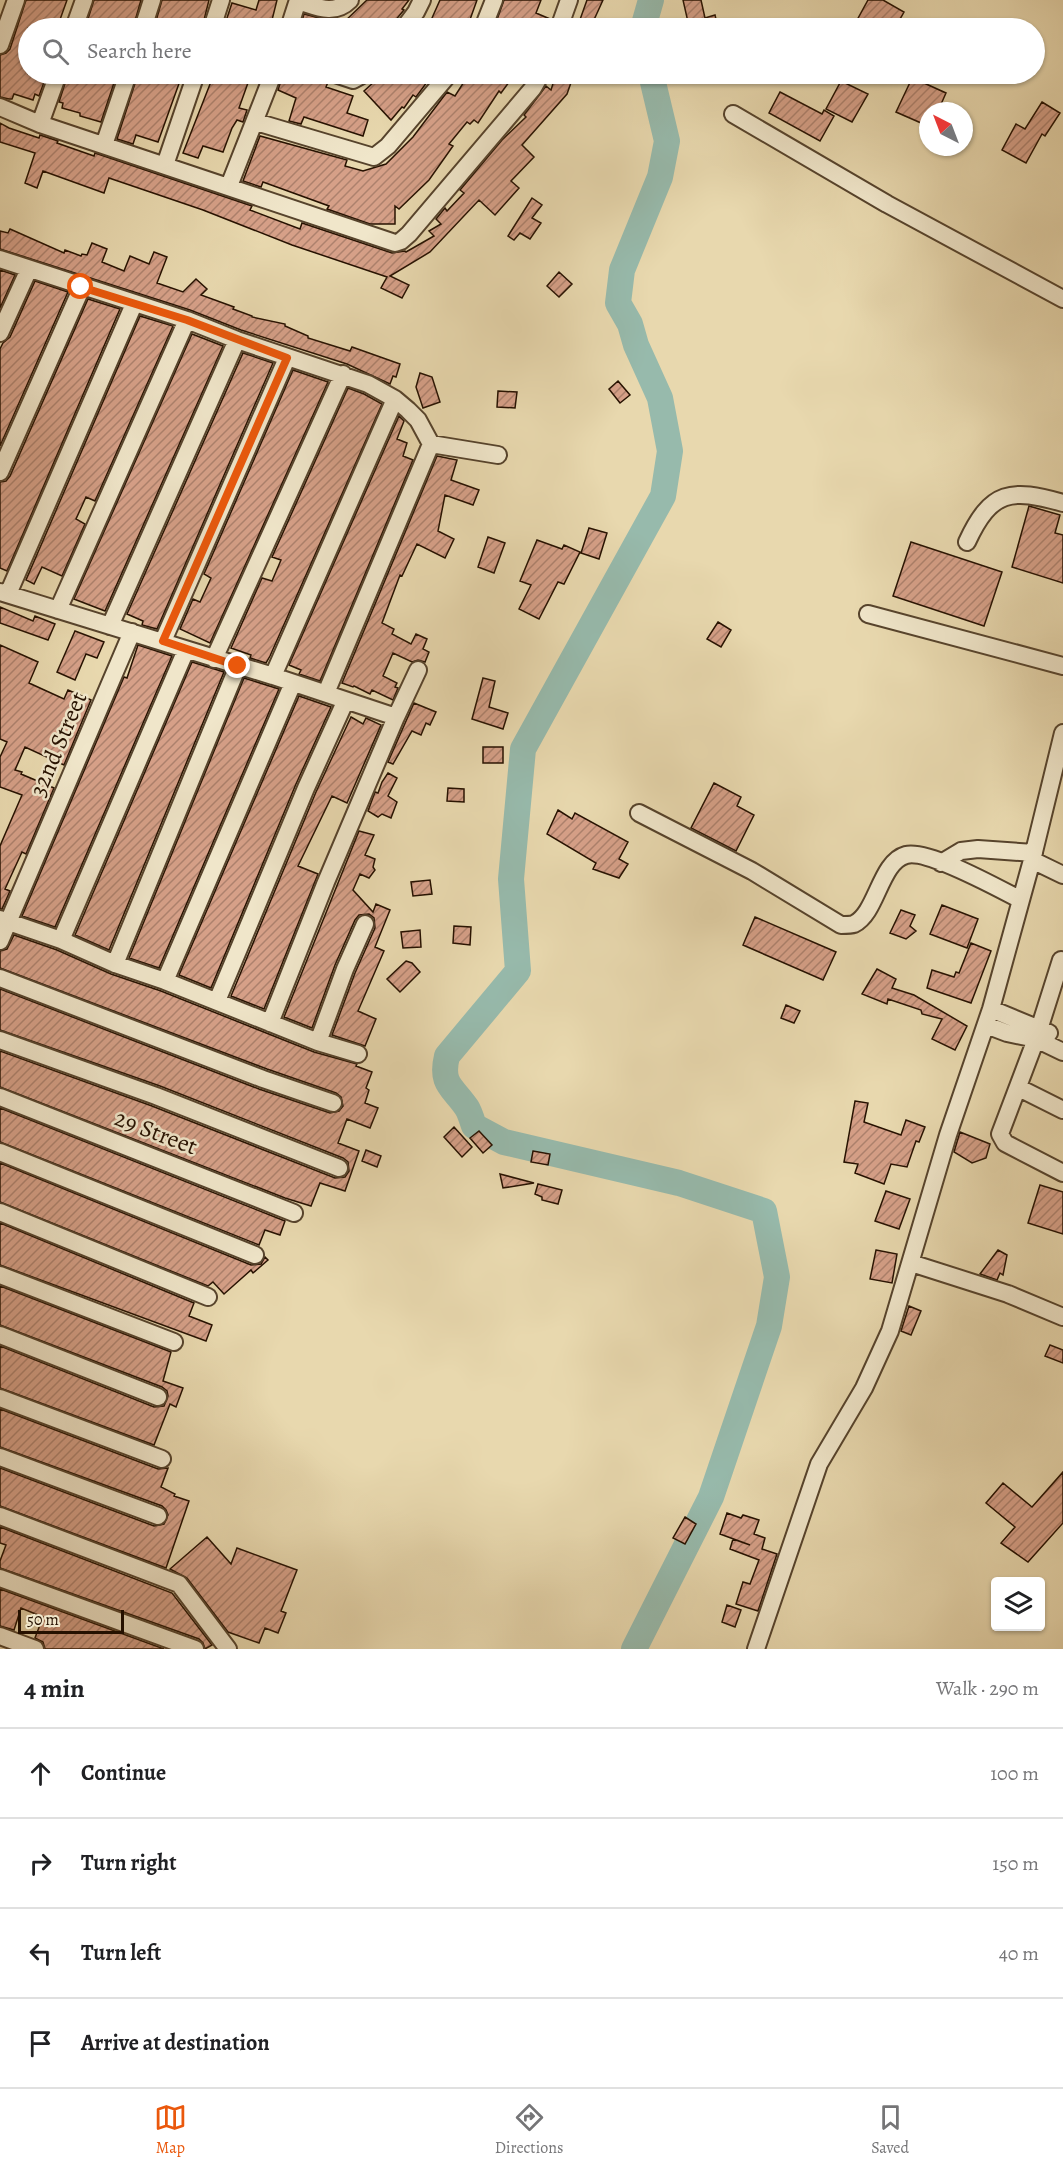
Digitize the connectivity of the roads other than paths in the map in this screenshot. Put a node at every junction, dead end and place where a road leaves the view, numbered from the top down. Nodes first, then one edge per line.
1 (16, 0) edge
2 (84, 0) edge
3 (152, 0) edge
4 (221, 0) edge
5 (350, 0) edge
6 (422, 0) edge
7 (494, 0) edge
8 (569, 0) edge
9 (298, 1) edge
10 (78, 18) edge
11 (146, 18) edge
12 (215, 18) edge
13 (292, 18) edge
14 (412, 18) edge
15 (487, 18) edge
16 (563, 18) edge
17 (0, 45) edge
18 (54, 84) edge
19 (125, 84) edge
20 (193, 84) edge
21 (269, 84) edge
22 (441, 84) edge
23 (535, 84) edge
24 (0, 107) edge
25 (733, 114) dead end
26 (256, 122) junction
27 (40, 124) junction
28 (104, 146) junction
29 (165, 165) junction
30 (229, 186) junction
31 (0, 259) edge
32 (29, 269) junction
33 (81, 287) junction
34 (1063, 299) edge
35 (134, 304) junction
36 (187, 320) junction
37 (0, 333) edge
38 (237, 340) junction
39 (287, 358) junction
40 (342, 375) junction
41 (395, 399) junction
42 (431, 444) junction
43 (498, 454) dead end
44 (0, 472) edge
45 (1063, 503) edge
46 (967, 542) dead end
47 (4, 593) edge
48 (58, 610) junction
49 (868, 614) dead end
50 (110, 626) junction
51 (132, 632) junction
52 (163, 641) junction
53 (186, 650) junction
54 (214, 658) junction
55 (238, 666) junction
56 (1063, 666) edge
57 (417, 670) dead end
58 (273, 676) junction
59 (293, 683) junction
60 (326, 693) junction
61 (345, 702) junction
62 (396, 717) junction
63 (1063, 734) edge
64 (639, 813) dead end
65 (1033, 857) junction
66 (941, 863) junction
67 (1063, 875) edge
68 (1021, 900) junction
69 (4, 921) edge
70 (365, 924) dead end
71 (61, 940) junction
72 (0, 941) edge
73 (1062, 958) edge
74 (114, 964) junction
75 (0, 978) edge
76 (165, 981) junction
77 (217, 1001) junction
78 (988, 1017) junction
79 (270, 1023) junction
80 (1038, 1034) junction
81 (0, 1040) edge
82 (1063, 1040) edge
83 (318, 1042) junction
84 (1063, 1052) edge
85 (358, 1054) dead end
86 (1019, 1088) junction
87 (0, 1097) edge
88 (333, 1103) dead end
89 (1063, 1110) edge
90 (0, 1152) edge
91 (339, 1168) dead end
92 (1063, 1173) edge
93 (0, 1212) edge
94 (294, 1213) dead end
95 (255, 1255) dead end
96 (911, 1263) junction
97 (0, 1275) edge
98 (208, 1296) dead end
99 (1063, 1317) edge
100 (0, 1335) edge
101 (174, 1342) dead end
102 (158, 1397) dead end
103 (0, 1398) edge
104 (0, 1457) edge
105 (162, 1459) dead end
106 (0, 1516) edge
107 (158, 1516) dead end
108 (0, 1578) edge
109 (0, 1636) edge
110 (35, 1649) edge
111 (195, 1649) edge
112 (228, 1649) edge
113 (756, 1649) edge

1 - 17 street
2 - 10 street
3 - 11 street
4 - 12 street
5 - 9 street
6 - 14 street
7 - 15 street
8 - 16 street
9 - 13 street
18 - 27 street
19 - 28 street
20 - 29 street
21 - 26 street
22 - 26 street
23 - 30 street
24 - 27 street
25 - 34 street
26 - 30 street
27 - 28 street
28 - 29 street
29 - 30 street
31 - 32 street
32 - 33 street
32 - 37 street
33 - 35 street
33 - 44 street
35 - 36 street
35 - 47 street
36 - 38 street
36 - 48 street
38 - 39 street
38 - 50 street
39 - 40 street
39 - 52 street
40 - 41 street
40 - 54 street
41 - 42 street
41 - 58 street
42 - 43 street
42 - 60 street
45 - 46 street
47 - 48 street
48 - 50 street
49 - 56 street
50 - 51 street
51 - 52 street
51 - 69 street, 32nd Street
52 - 53 street
53 - 54 street
53 - 71 street
54 - 55 street
55 - 58 street
55 - 74 street
57 - 62 street
58 - 59 street
59 - 60 street
59 - 76 street
60 - 61 street
61 - 62 street
61 - 77 street
62 - 79 street
63 - 65 street
64 - 66 street
65 - 66 street
65 - 67 street
65 - 68 street
66 - 68 street
68 - 78 street
69 - 71 street
69 - 72 street, 32nd Street
70 - 83 street
71 - 74 street
73 - 80 street
74 - 76 street
75 - 88 street
76 - 77 street
77 - 79 street
78 - 80 street
78 - 96 street
79 - 83 street
80 - 82 street
80 - 84 street
80 - 86 street
81 - 91 street
83 - 85 street
86 - 89 street
86 - 92 street
87 - 94 street, 29 Street
90 - 95 street
93 - 98 street
96 - 99 street
96 - 113 street
97 - 101 street
100 - 102 street
103 - 105 street
104 - 107 street
106 - 112 street
108 - 111 street
109 - 110 street

